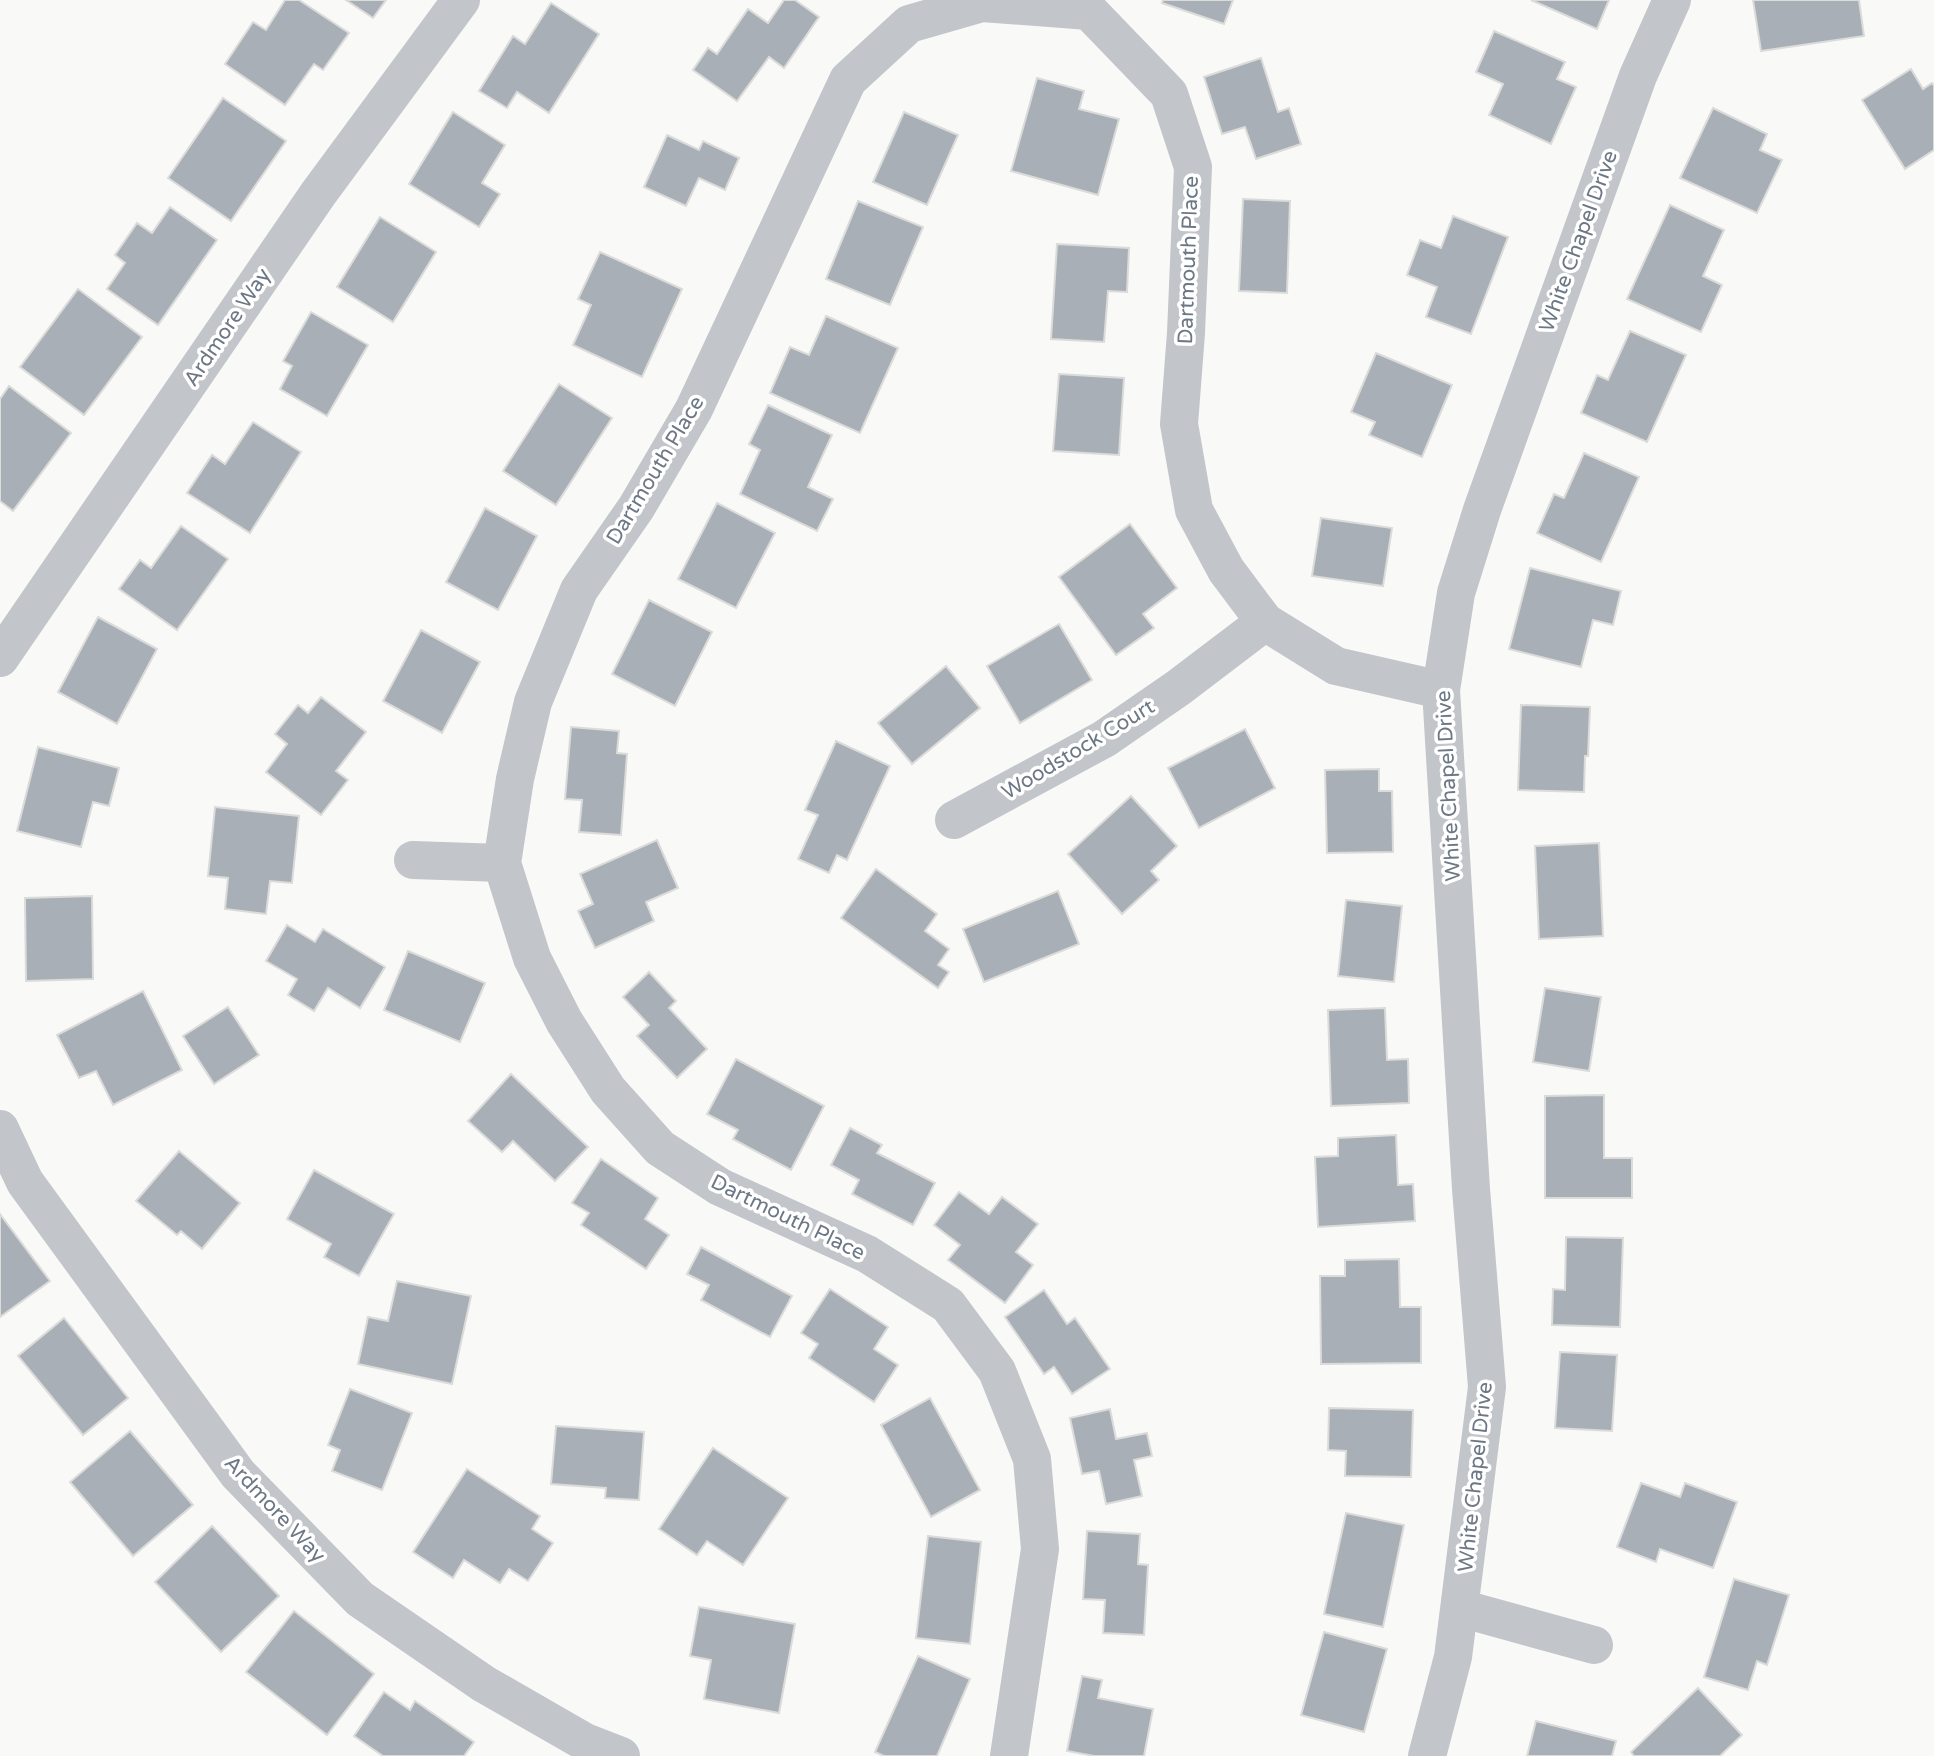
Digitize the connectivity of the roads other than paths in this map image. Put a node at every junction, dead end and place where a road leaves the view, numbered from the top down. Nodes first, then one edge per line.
1 (461, 0) edge
2 (1672, 0) edge
3 (1091, 5) edge
4 (1265, 622) junction
5 (0, 658) edge
6 (1441, 690) junction
7 (954, 820) dead end
8 (413, 860) dead end
9 (502, 863) junction
10 (0, 1129) edge
11 (1460, 1608) junction
12 (1594, 1645) dead end
13 (621, 1756) edge
14 (1009, 1756) edge
15 (1427, 1756) edge

1 - 5 street, Ardmore Way
2 - 6 street, White Chapel Drive
3 - 4 street, Dartmouth Place
3 - 9 street, Dartmouth Place
4 - 6 street, Dartmouth Place
4 - 7 street, Woodstock Court
6 - 11 street, White Chapel Drive
8 - 9 street
9 - 14 street, Dartmouth Place
10 - 13 street, Ardmore Way
11 - 12 street
11 - 15 street, White Chapel Drive

